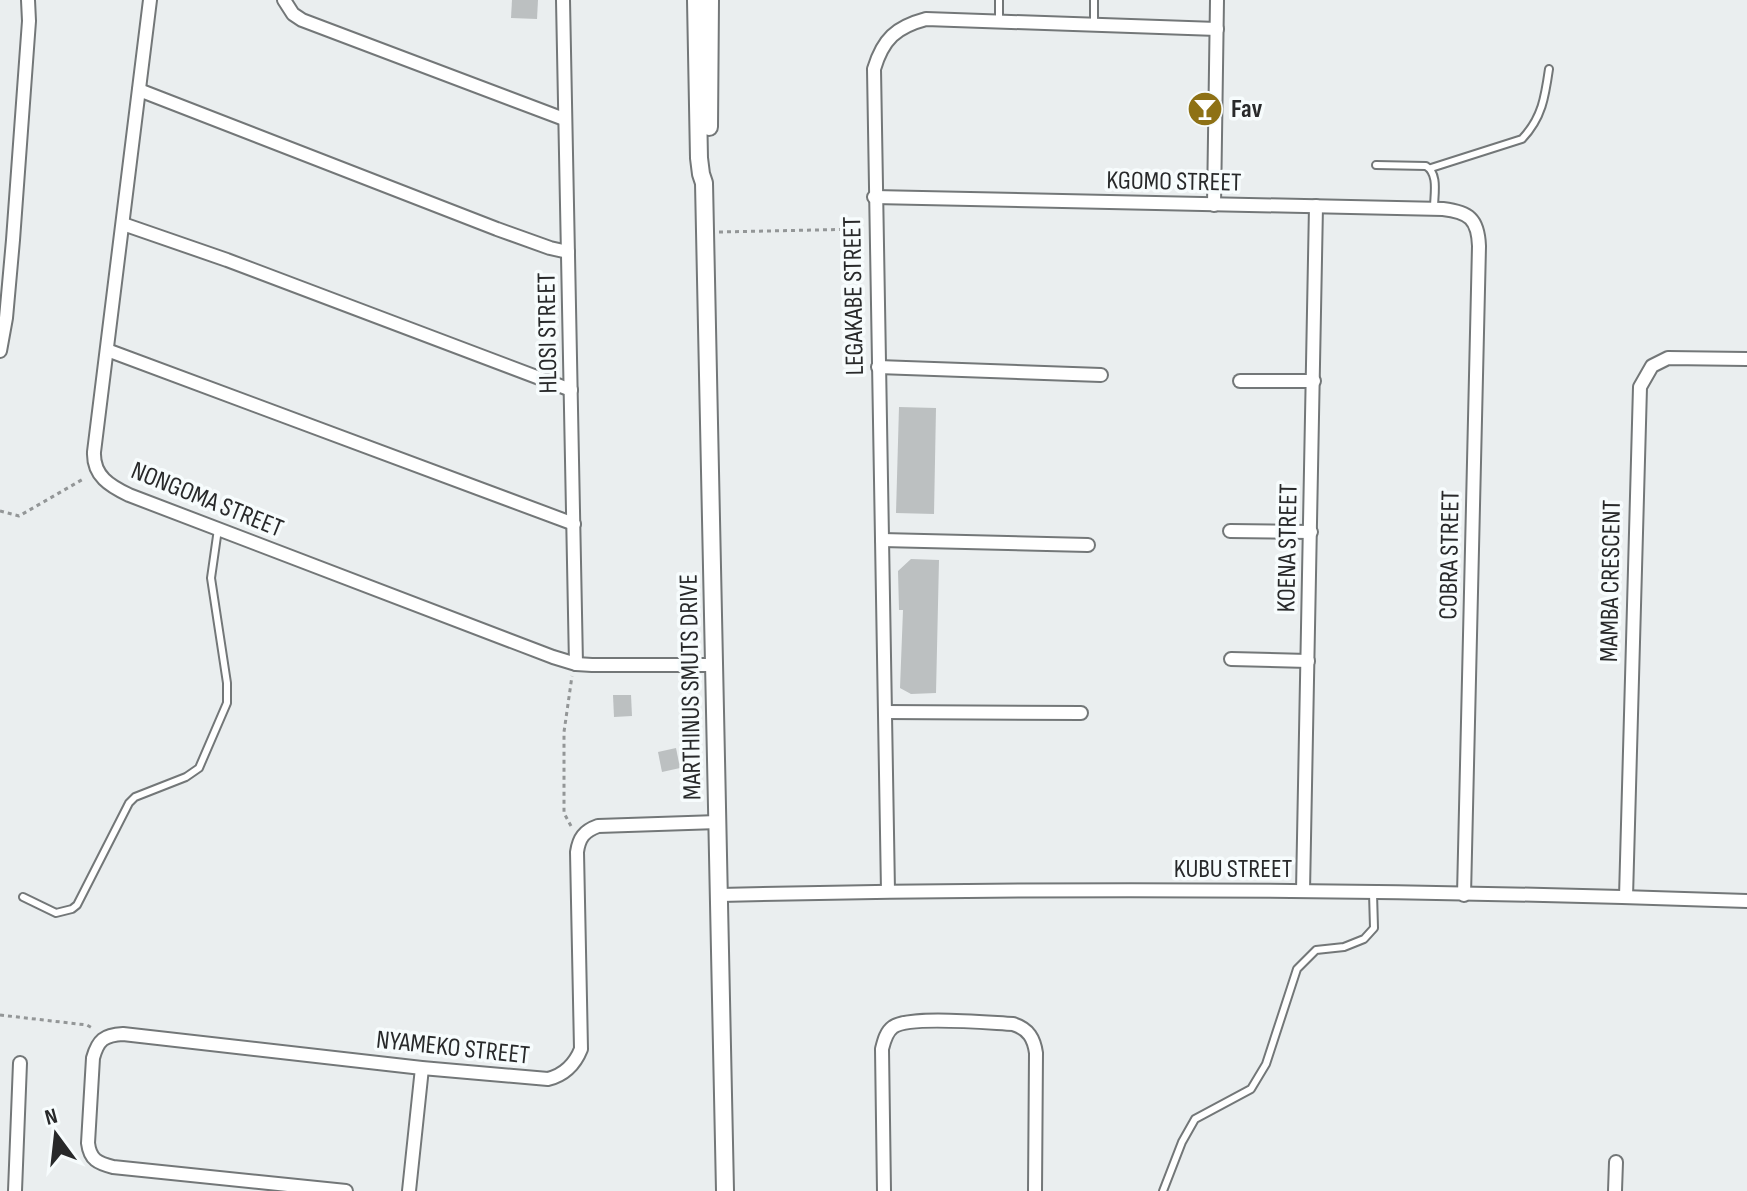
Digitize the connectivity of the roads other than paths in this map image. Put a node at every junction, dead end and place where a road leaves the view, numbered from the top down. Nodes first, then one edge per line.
1 (28, 0) edge
2 (150, 0) edge
3 (284, 0) edge
4 (563, 0) edge
5 (696, 0) edge
6 (710, 0) edge
7 (999, 0) edge
8 (1094, 0) edge
9 (1217, 0) edge
10 (999, 22) junction
11 (1094, 25) junction
12 (1217, 29) junction
13 (1549, 69) dead end
14 (139, 90) junction
15 (564, 119) junction
16 (1376, 165) dead end
17 (1431, 168) junction
18 (704, 183) junction
19 (874, 197) junction
20 (1214, 205) junction
21 (1316, 206) junction
22 (1434, 209) junction
23 (1471, 219) joint
24 (123, 224) junction
25 (568, 252) junction
26 (107, 350) junction
27 (0, 351) edge
28 (1747, 359) edge
29 (878, 367) junction
30 (1101, 375) dead end
31 (1240, 381) dead end
32 (1314, 381) junction
33 (571, 390) junction
34 (574, 524) junction
35 (218, 529) junction
36 (1230, 531) dead end
37 (1311, 532) junction
38 (882, 540) junction
39 (1088, 545) dead end
40 (1231, 659) dead end
41 (1308, 661) junction
42 (575, 664) junction
43 (714, 665) junction
44 (885, 712) junction
45 (1081, 713) dead end
46 (718, 822) junction
47 (888, 891) junction
48 (1303, 891) junction
49 (1373, 893) junction
50 (720, 895) junction
51 (1464, 895) junction
52 (23, 897) dead end
53 (1626, 897) junction
54 (1747, 901) edge
55 (20, 1063) dead end
56 (422, 1068) junction
57 (1616, 1162) dead end
58 (15, 1191) edge
59 (346, 1191) edge
60 (409, 1191) edge
61 (725, 1191) edge
62 (884, 1191) edge
63 (1035, 1191) edge
64 (1163, 1191) edge
65 (1615, 1191) edge

1 - 27 street
2 - 14 street, NONGOMA STREET
3 - 15 street
4 - 15 street, HLOSI STREET
5 - 18 street, MARTHINUS SMUTS DRIVE
6 - 18 street, MARTHINUS SMUTS DRIVE
7 - 10 lane
8 - 11 lane
9 - 12 street
10 - 11 street, LEGAKABE STREET
10 - 19 street, LEGAKABE STREET
11 - 12 street, LEGAKABE STREET
12 - 20 street
13 - 17 lane
14 - 24 street, NONGOMA STREET
14 - 25 street
15 - 25 street, HLOSI STREET
16 - 17 lane
17 - 22 lane
18 - 43 street, MARTHINUS SMUTS DRIVE
19 - 20 street, KGOMO STREET
19 - 29 street, LEGAKABE STREET
20 - 21 street, KGOMO STREET
21 - 22 street, KGOMO STREET
21 - 32 street, KOENA STREET
22 - 23 street, KGOMO STREET
23 - 51 street, COBRA STREET
24 - 26 street, NONGOMA STREET
24 - 33 street
25 - 33 street, HLOSI STREET
26 - 34 street
26 - 35 street, NONGOMA STREET
28 - 53 street, MAMBA CRESCENT
29 - 30 street
29 - 38 street, LEGAKABE STREET
31 - 32 street
32 - 37 street, KOENA STREET
33 - 34 street, HLOSI STREET
34 - 42 street, HLOSI STREET
35 - 42 street, NONGOMA STREET
35 - 52 lane
36 - 37 street
37 - 41 street, KOENA STREET
38 - 39 street
38 - 44 street, LEGAKABE STREET
40 - 41 street
41 - 48 street, KOENA STREET
42 - 43 street, NONGOMA STREET
43 - 46 street, MARTHINUS SMUTS DRIVE
44 - 45 street
44 - 47 street, LEGAKABE STREET
46 - 50 street, MARTHINUS SMUTS DRIVE
46 - 56 street, NYAMEKO STREET
47 - 48 street, KUBU STREET
47 - 50 street, KUBU STREET
48 - 49 street, KUBU STREET
49 - 51 street, KUBU STREET
49 - 64 lane
50 - 61 street, MARTHINUS SMUTS DRIVE
51 - 53 street, KUBU STREET
53 - 54 street, KUBU STREET
55 - 58 street
56 - 59 street, NYAMEKO STREET
56 - 60 street
57 - 65 street
62 - 63 street

